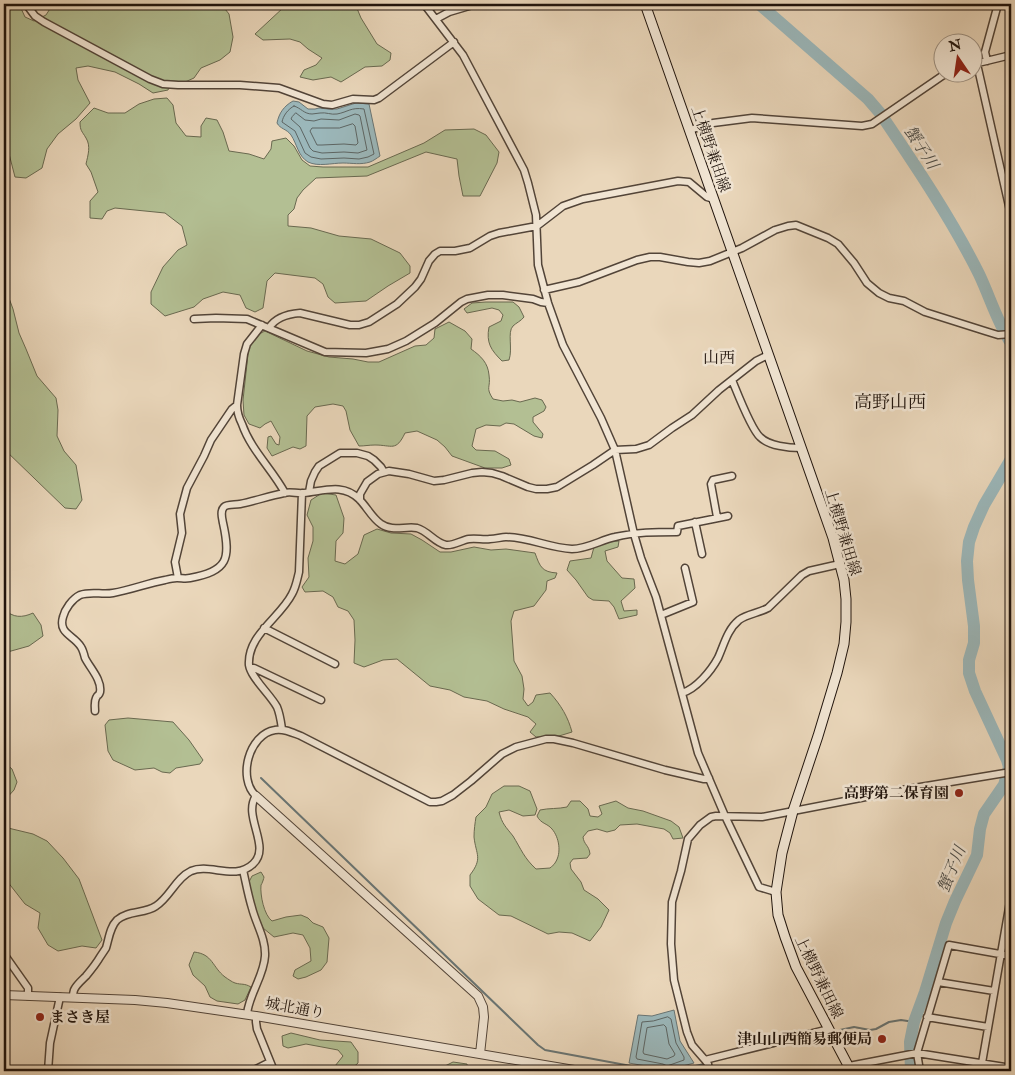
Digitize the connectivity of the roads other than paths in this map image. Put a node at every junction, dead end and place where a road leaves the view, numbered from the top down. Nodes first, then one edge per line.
1 (26, 4) edge
2 (424, 4) edge
3 (476, 4) edge
4 (645, 4) edge
5 (998, 4) edge
6 (436, 19) junction
7 (454, 42) junction
8 (1011, 54) edge
9 (986, 61) junction
10 (982, 62) edge
11 (933, 82) edge
12 (978, 82) edge
13 (690, 130) junction
14 (714, 199) junction
15 (1011, 215) edge
16 (537, 226) junction
17 (732, 252) junction
18 (544, 290) junction
19 (548, 303) junction
20 (194, 319) dead end
21 (265, 327) junction
22 (1011, 334) edge
23 (768, 355) junction
24 (732, 380) junction
25 (237, 405) junction
26 (801, 448) junction
27 (615, 450) junction
28 (384, 472) junction
29 (732, 476) dead end
30 (286, 492) junction
31 (306, 493) junction
32 (360, 500) junction
33 (728, 516) dead end
34 (717, 517) junction
35 (695, 522) junction
36 (634, 534) junction
37 (702, 554) dead end
38 (840, 564) junction
39 (686, 568) dead end
40 (178, 578) junction
41 (661, 615) junction
42 (264, 628) junction
43 (335, 664) dead end
44 (250, 668) junction
45 (682, 693) junction
46 (320, 700) dead end
47 (95, 710) dead end
48 (282, 729) junction
49 (1011, 772) edge
50 (708, 778) junction
51 (256, 796) junction
52 (793, 811) junction
53 (725, 816) junction
54 (242, 870) junction
55 (776, 892) junction
56 (1011, 896) edge
57 (4, 954) edge
58 (1001, 954) junction
59 (1011, 956) edge
60 (938, 982) junction
61 (994, 991) junction
62 (4, 996) edge
63 (28, 996) junction
64 (60, 997) junction
65 (73, 998) junction
66 (247, 1014) junction
67 (256, 1016) junction
68 (927, 1017) junction
69 (988, 1026) junction
70 (829, 1029) junction
71 (916, 1052) junction
72 (480, 1054) junction
73 (704, 1060) junction
74 (270, 1062) junction
75 (982, 1063) junction
76 (1011, 1068) edge
77 (850, 1069) edge
78 (48, 1071) edge
79 (252, 1071) edge
80 (274, 1071) edge
81 (580, 1071) edge
82 (709, 1071) edge
83 (920, 1071) edge

1 - 7 street
2 - 6 street
3 - 6 street
4 - 13 main road, 上横野兼田線
5 - 9 street
6 - 7 street
7 - 16 street
8 - 9 street
9 - 10 street
11 - 13 street
12 - 15 street
13 - 14 main road, 上横野兼田線
14 - 16 street
14 - 17 main road, 上横野兼田線
16 - 18 street
16 - 21 street
17 - 18 street
17 - 22 street
17 - 23 main road, 上横野兼田線
18 - 19 street
19 - 21 street
19 - 27 street
20 - 21 street
21 - 25 street
23 - 24 street
23 - 26 main road, 上横野兼田線
24 - 26 street
24 - 27 street
25 - 30 street
25 - 40 street
26 - 38 main road, 上横野兼田線
27 - 28 street
27 - 36 street
28 - 31 street
28 - 32 street
29 - 34 street
30 - 31 street
30 - 40 street
31 - 32 street
31 - 42 street
32 - 36 street
33 - 34 street
34 - 35 street
35 - 36 street
35 - 37 street
36 - 41 street
38 - 45 street
38 - 52 main road, 上横野兼田線
39 - 41 street
40 - 47 street
41 - 45 street
42 - 43 street
42 - 44 street
44 - 46 street
44 - 48 street
45 - 50 street
48 - 50 street
48 - 51 street
49 - 52 street
50 - 53 street
51 - 54 street
51 - 72 street
52 - 53 street
52 - 55 main road, 上横野兼田線
53 - 55 street
53 - 73 street
54 - 65 street
54 - 66 street
55 - 70 main road, 上横野兼田線
56 - 58 street
57 - 63 street
58 - 59 street
58 - 60 street
58 - 61 street
60 - 61 street
60 - 68 street
61 - 69 street
62 - 63 street, 城北通り
63 - 64 street, 城北通り
64 - 65 street, 城北通り
64 - 78 street
65 - 66 street, 城北通り
66 - 67 street, 城北通り
67 - 72 street, 城北通り
67 - 74 street
68 - 69 street
68 - 71 street
69 - 75 street
70 - 73 street
70 - 77 main road, 上横野兼田線
71 - 75 street
71 - 77 street
71 - 83 street
72 - 81 street, 城北通り
73 - 82 street
74 - 79 street
74 - 80 street
75 - 76 street

